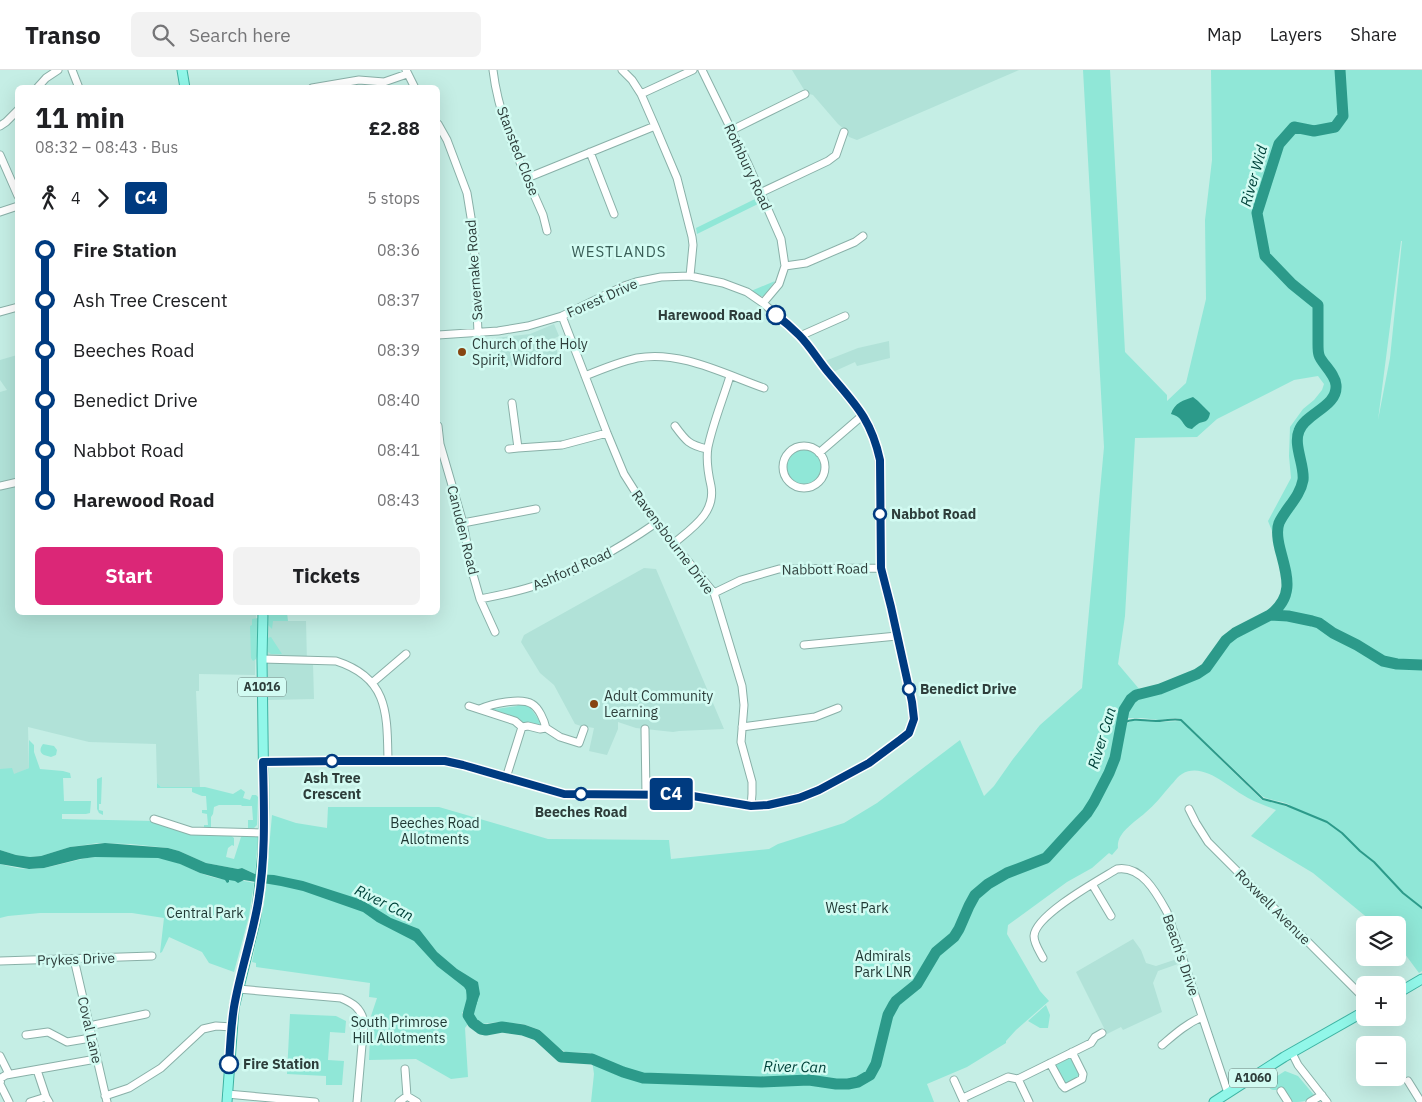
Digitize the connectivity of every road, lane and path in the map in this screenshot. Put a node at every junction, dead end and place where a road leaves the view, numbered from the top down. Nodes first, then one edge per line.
1 (58, 70) edge
2 (72, 70) edge
3 (182, 70) edge
4 (493, 70) edge
5 (622, 70) edge
6 (693, 70) edge
7 (702, 70) edge
8 (410, 78) edge
9 (39, 85) edge
10 (78, 85) edge
11 (184, 85) edge
12 (330, 85) edge
13 (641, 94) junction
14 (805, 94) dead end
15 (15, 113) edge
16 (0, 126) edge
17 (655, 126) junction
18 (440, 128) edge
19 (732, 130) junction
20 (844, 132) dead end
21 (590, 152) junction
22 (0, 155) edge
23 (527, 178) junction
24 (15, 188) edge
25 (760, 193) junction
26 (15, 207) edge
27 (0, 212) edge
28 (614, 214) dead end
29 (547, 231) dead end
30 (863, 236) dead end
31 (785, 266) junction
32 (690, 276) junction
33 (763, 303) junction
34 (15, 308) edge
35 (0, 312) edge
36 (562, 316) junction
37 (845, 316) dead end
38 (478, 333) junction
39 (440, 335) edge
40 (800, 336) junction
41 (586, 376) junction
42 (730, 376) junction
43 (764, 388) dead end
44 (512, 402) dead end
45 (863, 415) junction
46 (675, 426) dead end
47 (688, 430) dead end
48 (607, 433) junction
49 (685, 439) junction
50 (440, 444) edge
51 (518, 448) junction
52 (509, 449) dead end
53 (707, 449) junction
54 (819, 453) junction
55 (15, 483) edge
56 (0, 486) edge
57 (536, 509) dead end
58 (464, 523) junction
59 (656, 523) junction
60 (673, 544) junction
61 (881, 568) junction
62 (714, 594) junction
63 (480, 599) junction
64 (264, 615) edge
65 (495, 632) dead end
66 (897, 636) junction
67 (804, 645) dead end
68 (406, 654) dead end
69 (262, 659) junction
70 (372, 683) junction
71 (470, 706) dead end
72 (480, 708) junction
73 (838, 708) dead end
74 (522, 727) junction
75 (742, 727) junction
76 (546, 728) junction
77 (584, 729) dead end
78 (645, 729) dead end
79 (388, 761) junction
80 (263, 762) junction
81 (506, 778) junction
82 (646, 794) junction
83 (751, 806) junction
84 (1189, 809) dead end
85 (154, 819) dead end
86 (264, 833) junction
87 (1092, 884) junction
88 (1111, 916) dead end
89 (152, 956) dead end
90 (1043, 958) dead end
91 (74, 959) junction
92 (0, 961) edge
93 (1422, 979) edge
94 (1406, 988) edge
95 (238, 989) junction
96 (1356, 989) edge
97 (146, 1014) dead end
98 (1356, 1016) edge
99 (1202, 1017) junction
100 (89, 1026) junction
101 (232, 1027) junction
102 (1102, 1034) dead end
103 (26, 1035) dead end
104 (91, 1038) junction
105 (1162, 1046) dead end
106 (1072, 1052) junction
107 (1292, 1052) junction
108 (0, 1056) edge
109 (96, 1059) junction
110 (1050, 1063) junction
111 (405, 1069) dead end
112 (38, 1070) junction
113 (9, 1074) junction
114 (1018, 1079) junction
115 (954, 1080) dead end
116 (1408, 1081) dead end
117 (1281, 1091) dead end
118 (1228, 1093) junction
119 (1322, 1095) junction
120 (407, 1096) junction
121 (227, 1098) edge
122 (48, 1099) edge
123 (106, 1099) edge
124 (266, 1100) edge
125 (964, 1100) edge
126 (9, 1102) edge
127 (30, 1102) edge
128 (315, 1102) edge
129 (357, 1102) edge
130 (399, 1102) edge
131 (417, 1102) edge
132 (1029, 1102) edge
133 (1214, 1102) edge
134 (1288, 1102) edge
135 (1310, 1102) edge
136 (1327, 1102) edge
137 (1421, 1102) edge

1 - 9 street
2 - 10 street
3 - 11 main road
4 - 23 street, Stansted Close
5 - 13 street
6 - 13 street
7 - 19 street, Rothbury Road
8 - 12 street
13 - 17 street
14 - 19 street
15 - 16 street
17 - 21 street
17 - 32 street
18 - 38 street, Savernake Road
19 - 25 street, Rothbury Road
20 - 25 street
21 - 23 street
21 - 28 street
22 - 24 street
23 - 29 street, Stansted Close
25 - 31 street, Rothbury Road
26 - 27 street
30 - 31 street
31 - 33 street
32 - 33 street, Forest Drive
32 - 36 street, Forest Drive
33 - 40 street, Forest Drive
34 - 35 street
36 - 38 street, Forest Drive
36 - 41 street, Ravensbourne Drive
37 - 40 street
38 - 39 street, Forest Drive
40 - 45 street
41 - 42 street
41 - 48 street, Ravensbourne Drive
42 - 43 street
42 - 53 street
44 - 51 street
45 - 54 street
45 - 61 street
46 - 49 street
47 - 49 street
48 - 51 street
48 - 59 street, Ravensbourne Drive
49 - 53 street
50 - 58 street, Canuden Road
51 - 52 street
53 - 60 street
54 - 54 street
55 - 56 street
57 - 58 street
58 - 63 street, Canuden Road
59 - 60 street, Ravensbourne Drive
59 - 63 street, Ashford Road
60 - 62 street, Ravensbourne Drive
61 - 62 street, Nabbott Road
61 - 66 street
62 - 75 street, Ravensbourne Drive
63 - 65 street, Canuden Road
64 - 69 main road, A1016
66 - 67 street
66 - 83 street
68 - 70 street
69 - 70 street
69 - 80 main road, A1016
70 - 79 street
71 - 72 street
72 - 74 street
72 - 76 street
73 - 75 street
74 - 76 street
74 - 81 street
75 - 83 street, Ravensbourne Drive
76 - 77 street
78 - 82 street
79 - 80 street
79 - 81 street
80 - 86 main road, A1016
81 - 82 street
82 - 83 street
84 - 96 street, Roxwell Avenue
85 - 86 street
86 - 95 main road, A1016
87 - 88 street
87 - 90 street, Beach's Drive
87 - 99 street, Beach's Drive
89 - 91 street, Prykes Drive
91 - 92 street, Prykes Drive
91 - 100 street, Coval Lane
93 - 94 main road
95 - 101 main road, A1016
95 - 129 street
97 - 100 street
98 - 107 main road, A1060
99 - 105 street
99 - 118 street, Beach's Drive
100 - 104 street, Coval Lane
101 - 121 main road, A1016
101 - 123 street
102 - 106 street
103 - 104 street
104 - 109 street, Coval Lane
106 - 110 street
106 - 110 street
107 - 118 main road, A1060
107 - 119 street
108 - 113 street
109 - 112 street
109 - 123 street, Coval Lane
110 - 114 street
111 - 120 street
112 - 113 street
112 - 122 street
113 - 126 street
114 - 125 street
114 - 132 street
115 - 125 street
116 - 137 street
117 - 134 street
118 - 133 main road, A1060
119 - 135 street
119 - 136 street
120 - 130 street
120 - 131 street
121 - 124 street
122 - 127 street
124 - 128 street

